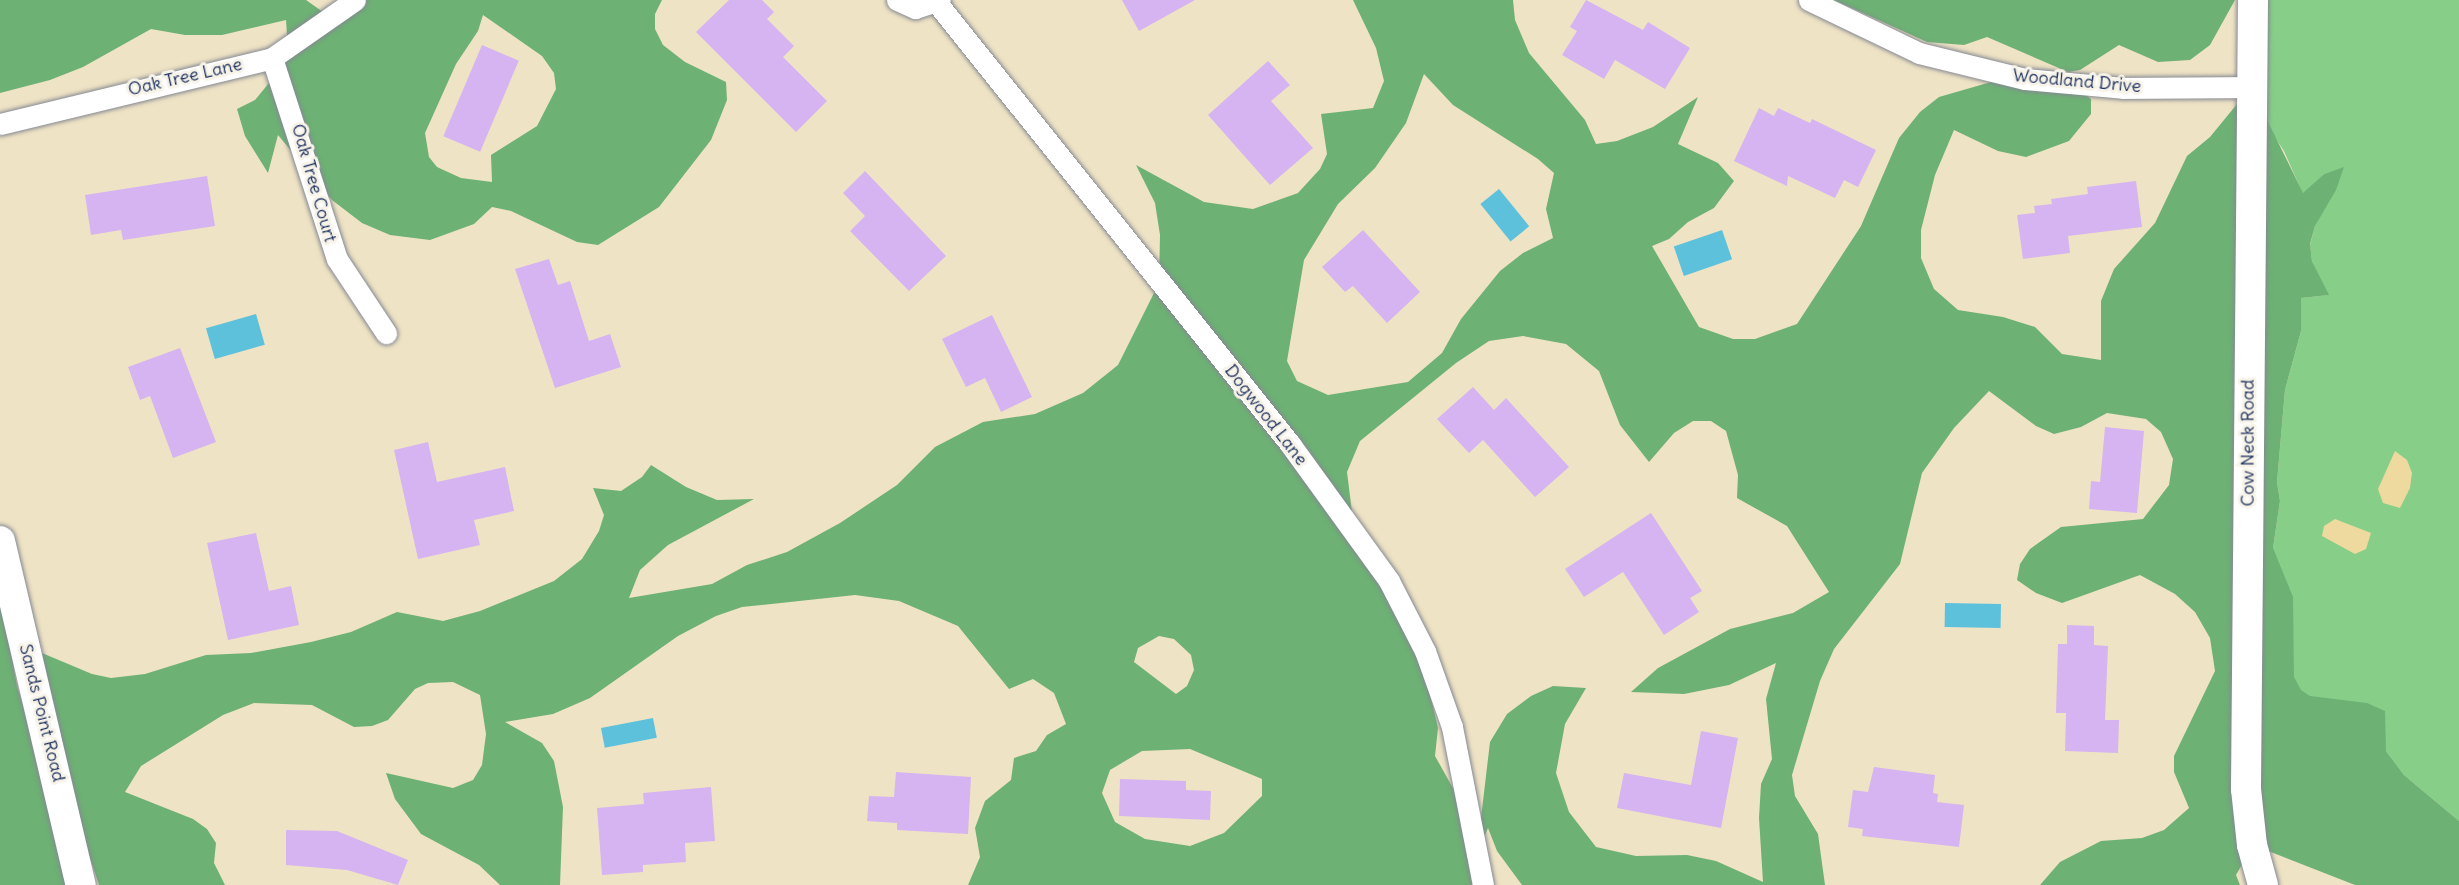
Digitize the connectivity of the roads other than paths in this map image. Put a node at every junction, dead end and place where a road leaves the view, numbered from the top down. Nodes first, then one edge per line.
1 (355, 0) edge
2 (897, 0) edge
3 (1809, 0) edge
4 (2253, 0) edge
5 (939, 1) edge
6 (272, 58) junction
7 (2252, 87) junction
8 (0, 124) edge
9 (386, 333) dead end
10 (0, 541) edge
11 (81, 885) edge
12 (1483, 885) edge
13 (2263, 885) edge

1 - 6 street, Oak Tree Lane
2 - 5 street, Dogwood Lane
3 - 7 street, Woodland Drive
4 - 7 main road, Cow Neck Road
5 - 12 street, Dogwood Lane
6 - 8 street, Oak Tree Lane
6 - 9 street, Oak Tree Court
7 - 13 main road, Cow Neck Road
10 - 11 main road, Sands Point Road

